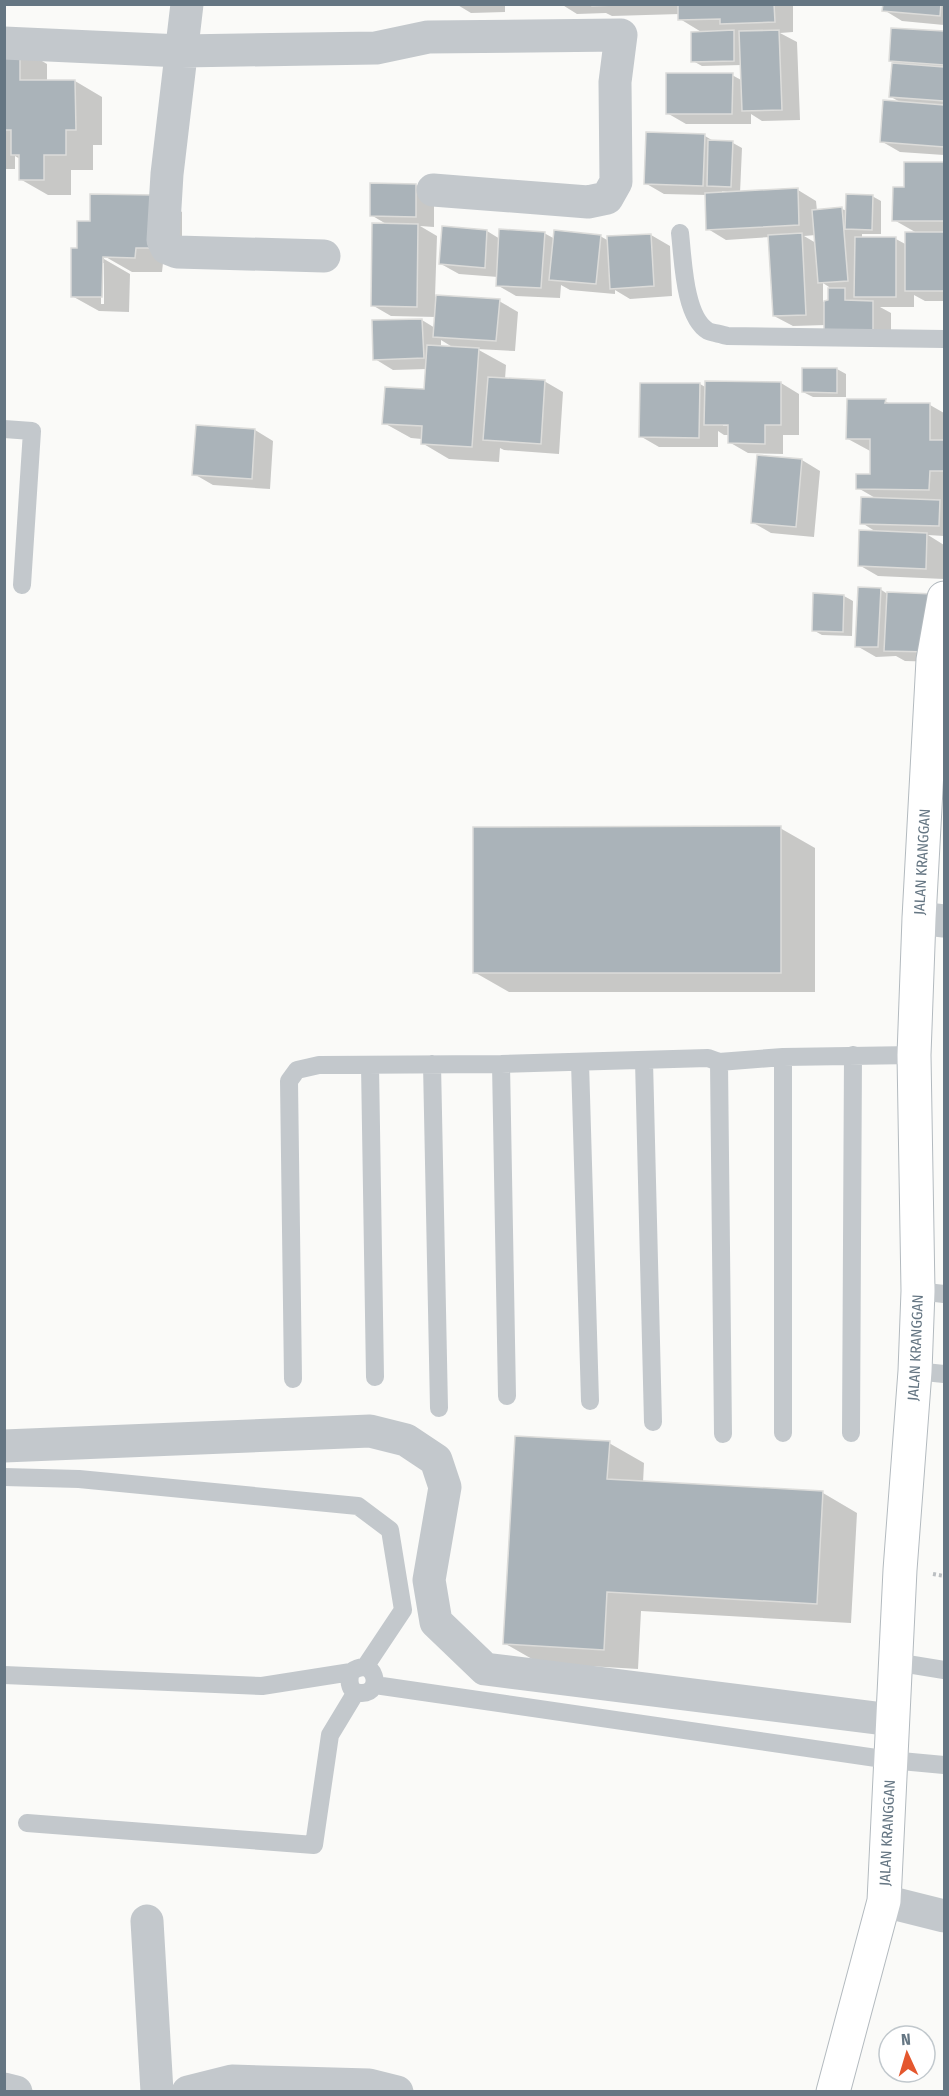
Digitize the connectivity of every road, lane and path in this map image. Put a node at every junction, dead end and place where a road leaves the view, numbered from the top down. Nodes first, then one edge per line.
1 (187, 4) edge
2 (4, 43) edge
3 (181, 51) junction
4 (433, 190) dead end
5 (680, 233) dead end
6 (324, 256) dead end
7 (945, 339) edge
8 (4, 429) edge
9 (22, 585) dead end
10 (945, 598) edge
11 (932, 919) edge
12 (853, 1055) junction
13 (914, 1055) junction
14 (783, 1057) junction
15 (644, 1061) junction
16 (580, 1062) junction
17 (719, 1062) junction
18 (432, 1064) junction
19 (501, 1064) junction
20 (370, 1065) junction
21 (931, 1292) edge
22 (930, 1372) edge
23 (375, 1377) dead end
24 (293, 1379) dead end
25 (507, 1396) dead end
26 (590, 1401) dead end
27 (439, 1408) dead end
28 (653, 1422) dead end
29 (783, 1433) dead end
30 (850, 1433) dead end
31 (723, 1434) dead end
32 (4, 1446) edge
33 (4, 1477) edge
34 (895, 1662) junction
35 (358, 1670) junction
36 (945, 1670) edge
37 (4, 1675) edge
38 (375, 1685) junction
39 (356, 1692) junction
40 (892, 1720) junction
41 (890, 1760) junction
42 (945, 1765) edge
43 (27, 1823) dead end
44 (884, 1901) junction
45 (945, 1916) edge
46 (147, 1921) dead end
47 (4, 2090) edge
48 (16, 2091) edge
49 (157, 2091) edge
50 (188, 2091) edge
51 (397, 2091) edge
52 (833, 2091) edge

1 - 3 street
2 - 3 street
3 - 4 street
3 - 6 street
5 - 7 lane
8 - 9 lane
10 - 11 main road, JALAN KRANGGAN
11 - 13 main road, JALAN KRANGGAN
12 - 13 lane
12 - 14 lane
12 - 30 lane
13 - 21 main road, JALAN KRANGGAN
14 - 17 lane
14 - 29 lane
15 - 16 lane
15 - 17 lane
15 - 28 lane
16 - 19 lane
16 - 26 lane
17 - 31 lane
18 - 19 lane
18 - 20 lane
18 - 27 lane
19 - 25 lane
20 - 23 lane
20 - 24 lane
21 - 22 main road, JALAN KRANGGAN
22 - 34 main road, JALAN KRANGGAN
32 - 40 street
33 - 35 lane
34 - 36 lane
34 - 40 main road, JALAN KRANGGAN
35 - 37 lane
35 - 38 lane
35 - 39 lane
38 - 39 lane
38 - 41 lane
39 - 43 lane
40 - 41 main road, JALAN KRANGGAN
41 - 42 lane
41 - 44 main road, JALAN KRANGGAN
44 - 45 street
44 - 52 main road, JALAN KRANGGAN
46 - 49 street
47 - 48 street
50 - 51 street

